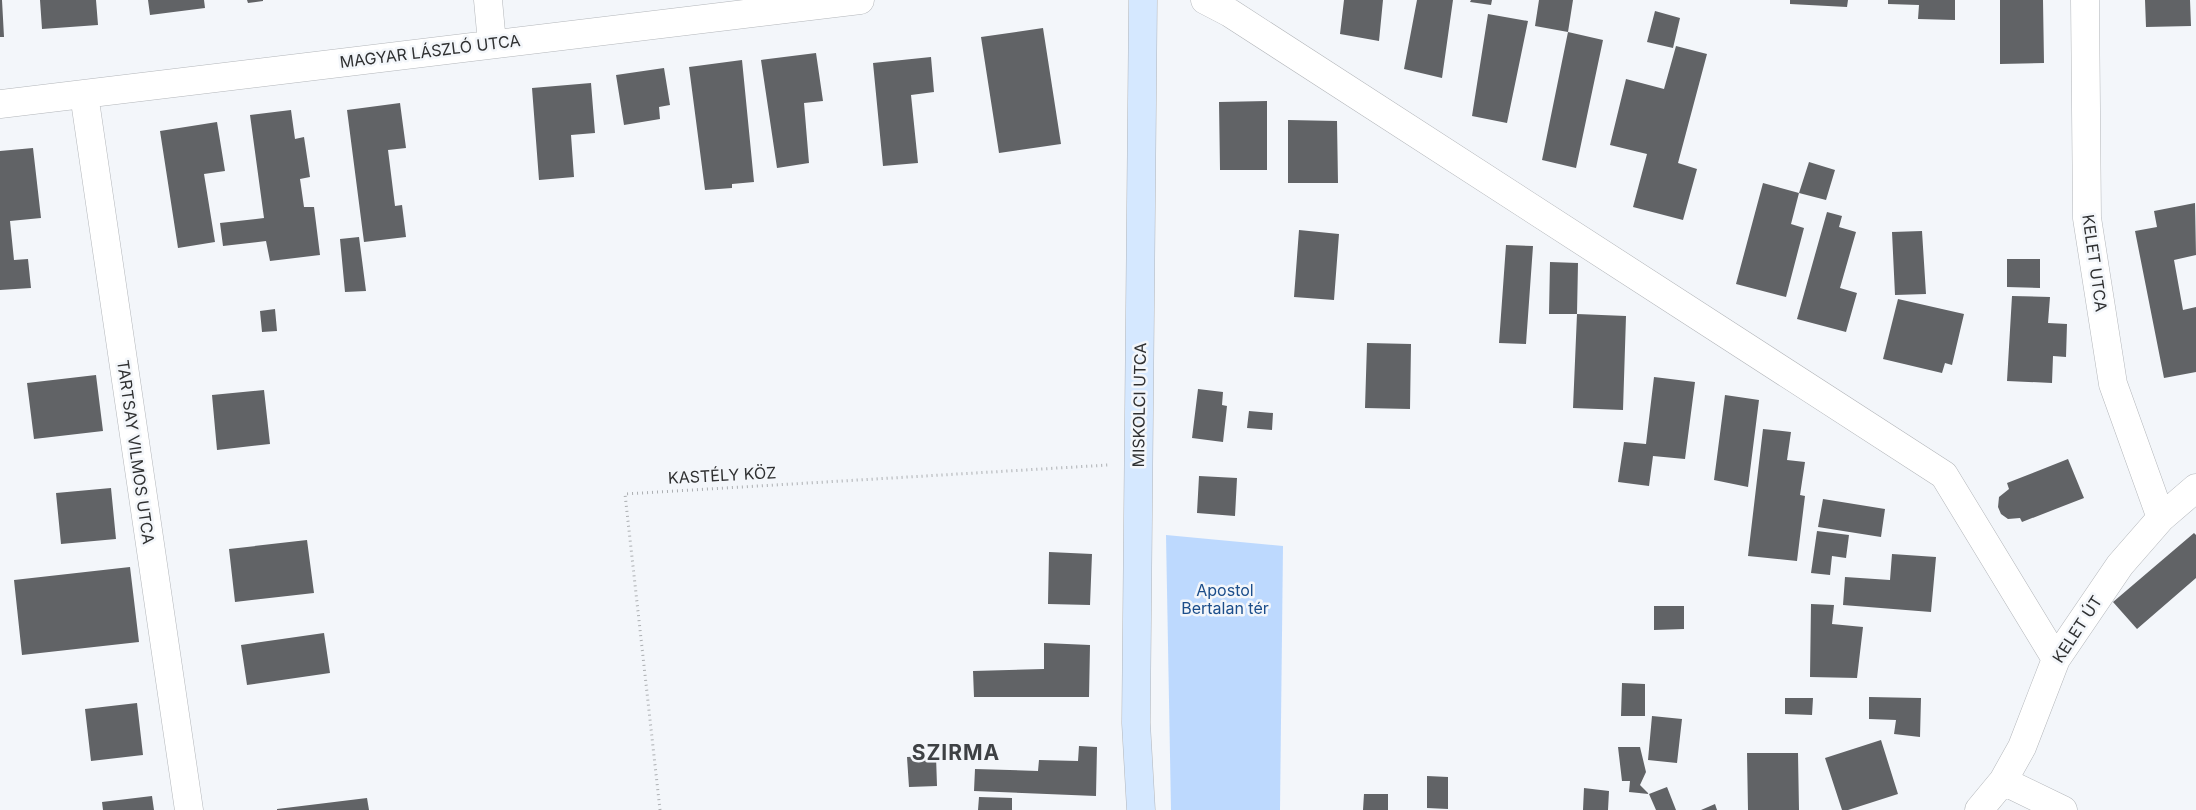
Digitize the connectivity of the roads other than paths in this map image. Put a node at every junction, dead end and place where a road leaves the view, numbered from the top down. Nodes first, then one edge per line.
1 (488, 0) edge
2 (860, 0) edge
3 (1143, 0) edge
4 (1205, 0) edge
5 (2085, 0) edge
6 (492, 43) junction
7 (84, 94) junction
8 (0, 104) edge
9 (2196, 488) edge
10 (2161, 518) junction
11 (2056, 659) junction
12 (2003, 781) junction
13 (189, 810) edge
14 (1141, 810) edge
15 (1979, 810) edge
16 (2063, 810) edge

1 - 6 street
2 - 6 street, MAGYAR LÁSZLÓ UTCA
3 - 14 main road, MISKOLCI UTCA
4 - 11 street
5 - 10 street, KELET UTCA
6 - 7 street, MAGYAR LÁSZLÓ UTCA
7 - 8 street, MAGYAR LÁSZLÓ UTCA
7 - 13 street, TARTSAY VILMOS UTCA
9 - 10 street, KELET ÚT
10 - 11 street, KELET ÚT
11 - 12 street, KELET ÚT
12 - 15 street, KELET ÚT
12 - 16 street

